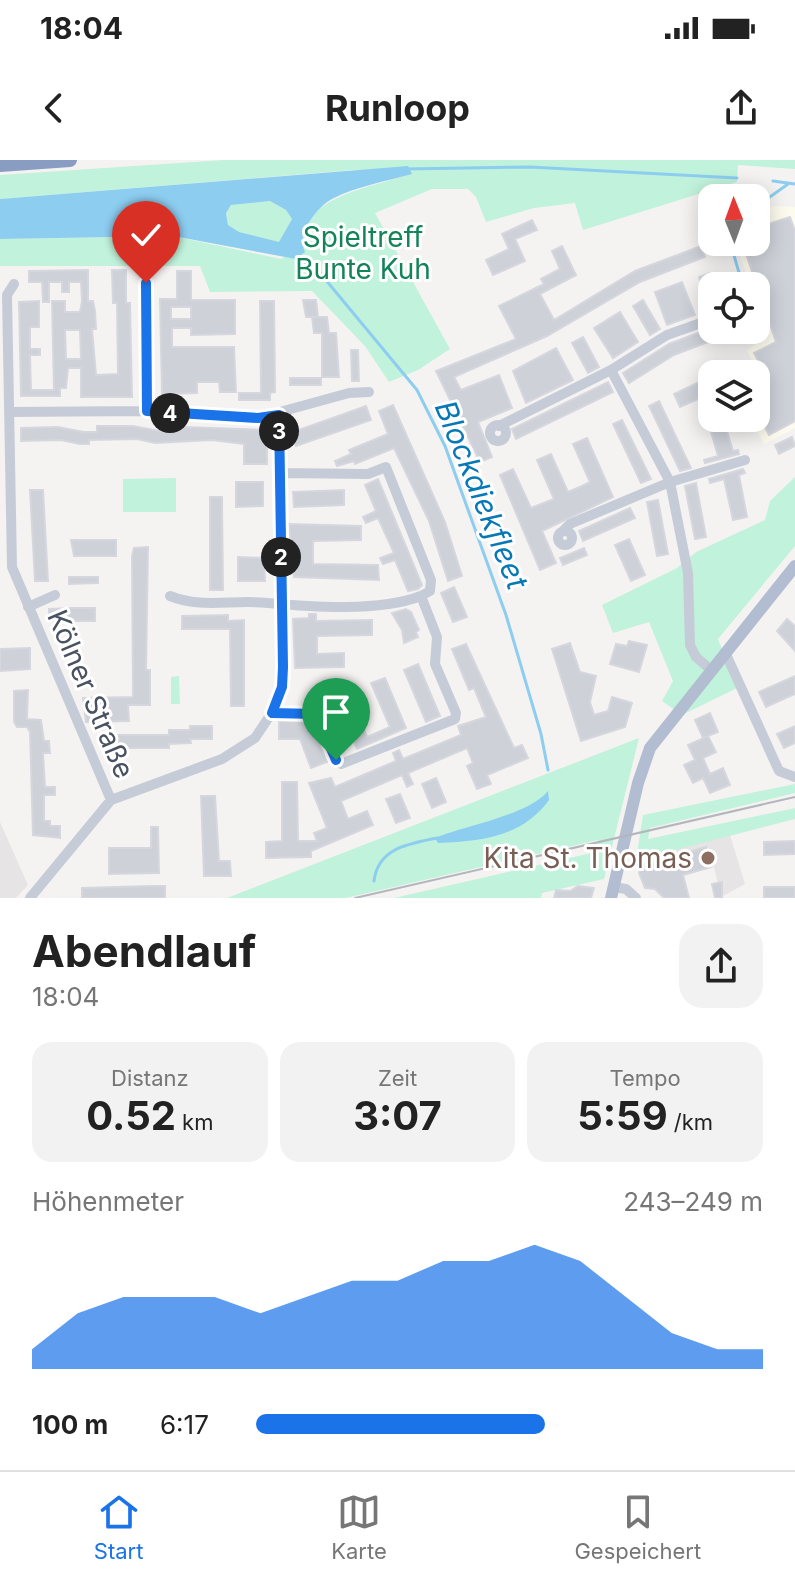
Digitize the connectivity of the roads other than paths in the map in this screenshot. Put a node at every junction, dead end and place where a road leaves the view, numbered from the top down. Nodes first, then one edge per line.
1 (70, 160) edge
2 (0, 165) edge
3 (146, 283) dead end
4 (14, 284) dead end
5 (698, 324) edge
6 (4, 366) edge
7 (611, 370) junction
8 (369, 392) dead end
9 (147, 411) junction
10 (9, 412) junction
11 (279, 415) junction
12 (499, 426) dead end
13 (745, 460) dead end
14 (280, 473) junction
15 (670, 482) junction
16 (563, 531) dead end
17 (5, 556) edge
18 (795, 566) edge
19 (55, 595) dead end
20 (170, 596) dead end
21 (421, 596) junction
22 (282, 606) junction
23 (28, 607) junction
24 (725, 652) junction
25 (711, 670) junction
26 (272, 713) junction
27 (795, 777) edge
28 (111, 800) junction
29 (612, 892) edge
30 (30, 898) edge
31 (636, 898) edge

1 - 2 highway
3 - 9 street
4 - 6 street, Kölner Straße
5 - 7 street
6 - 10 street, Kölner Straße
7 - 12 street
7 - 15 street
8 - 11 street
9 - 10 street
9 - 11 street
10 - 17 street, Kölner Straße
11 - 14 street
13 - 15 street
14 - 21 street
14 - 22 street
15 - 16 street
15 - 25 street
17 - 23 street, Kölner Straße
18 - 24 main road
19 - 23 street, Kölner Straße
20 - 22 street
21 - 22 street
21 - 26 street
22 - 26 street
23 - 28 street, Kölner Straße
24 - 25 main road
24 - 27 street
25 - 29 main road
26 - 28 street
28 - 30 street
29 - 31 street

